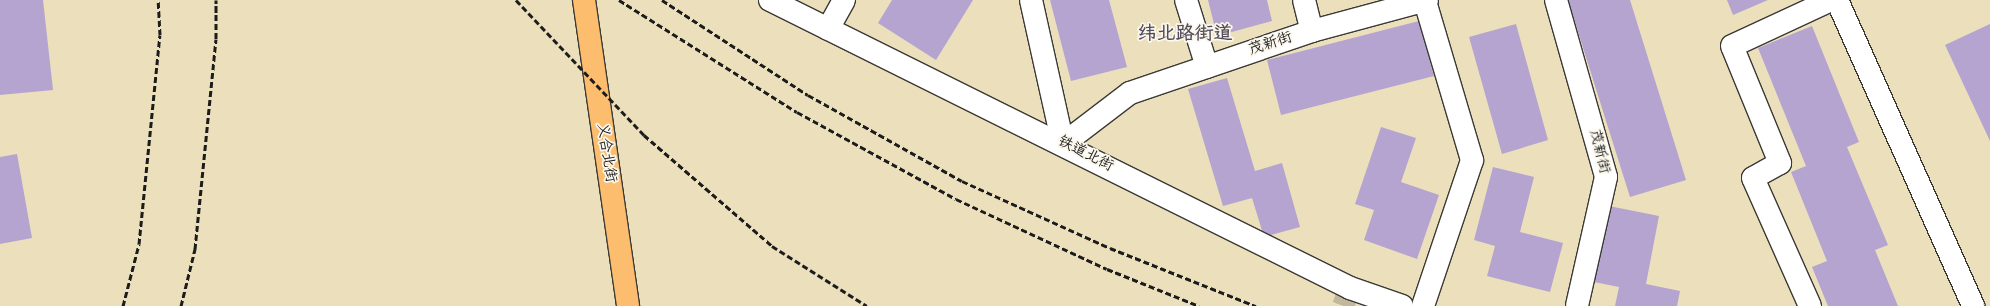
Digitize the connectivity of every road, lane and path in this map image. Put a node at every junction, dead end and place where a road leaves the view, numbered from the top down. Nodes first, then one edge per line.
1 (584, 0) edge
2 (770, 0) edge
3 (844, 0) edge
4 (1031, 0) edge
5 (1186, 0) edge
6 (1304, 0) edge
7 (1426, 0) edge
8 (1556, 0) edge
9 (1832, 0) edge
10 (1837, 0) edge
11 (828, 29) junction
12 (1312, 31) junction
13 (1207, 66) junction
14 (1063, 144) junction
15 (628, 306) edge
16 (1402, 306) edge
17 (1423, 306) edge
18 (1577, 306) edge
19 (1810, 306) edge
20 (1973, 306) edge

1 - 15 main road, 义合北街
2 - 11 street, 铁道北街
3 - 11 street
4 - 14 street
5 - 13 street
6 - 12 street
7 - 12 street, 茂新街
7 - 17 street
8 - 18 street, 茂新街
9 - 19 street
10 - 20 street
11 - 14 street, 铁道北街
12 - 13 street, 茂新街
13 - 14 street, 茂新街
14 - 16 street, 铁道北街

